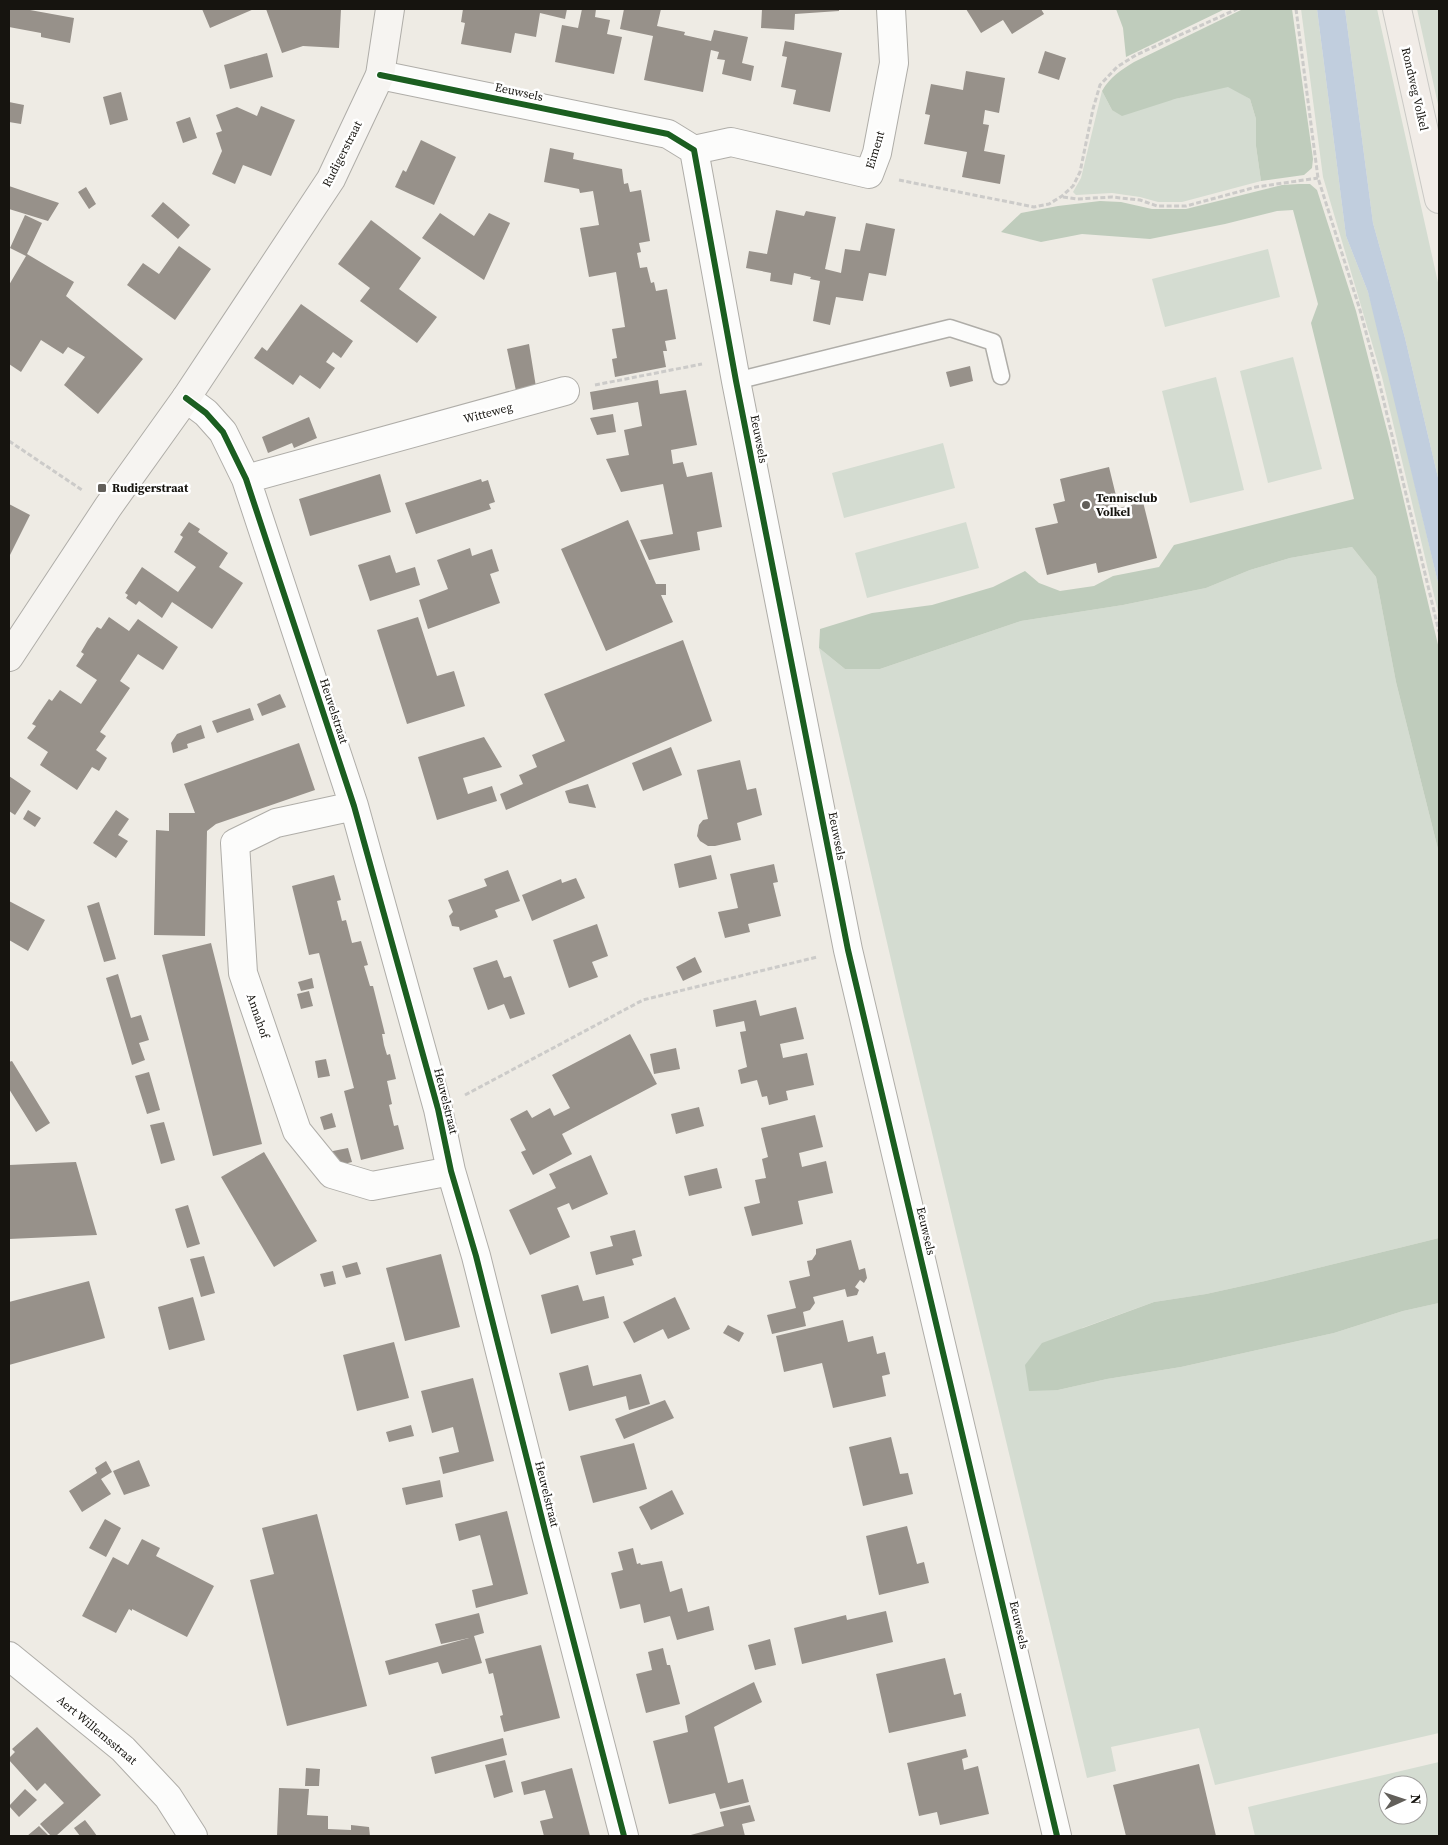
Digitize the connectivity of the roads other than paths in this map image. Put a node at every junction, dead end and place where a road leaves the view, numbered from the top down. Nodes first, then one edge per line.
1 (390, 9) edge
2 (891, 9) edge
3 (1397, 9) edge
4 (380, 75) junction
5 (694, 150) junction
6 (1439, 199) edge
7 (734, 370) junction
8 (1001, 376) dead end
9 (565, 391) road end
10 (186, 398) junction
11 (246, 479) junction
12 (9, 657) edge
13 (354, 806) junction
14 (451, 1172) junction
15 (9, 1656) edge
16 (193, 1836) edge
17 (624, 1836) edge
18 (1057, 1836) edge

1 - 4 street, Rudigerstraat
2 - 5 street, Eiment
3 - 6 main road, Rondweg Volkel
4 - 5 street, Eeuwsels
4 - 10 street, Rudigerstraat
5 - 7 street, Eeuwsels
7 - 8 lane
7 - 18 street, Eeuwsels
9 - 11 street, Witteweg
10 - 11 street, Heuvelstraat
10 - 12 street, Rudigerstraat
11 - 13 street, Heuvelstraat
13 - 14 street, Heuvelstraat
13 - 14 street, Annahof
14 - 17 street, Heuvelstraat
15 - 16 street, Aert Willemsstraat

